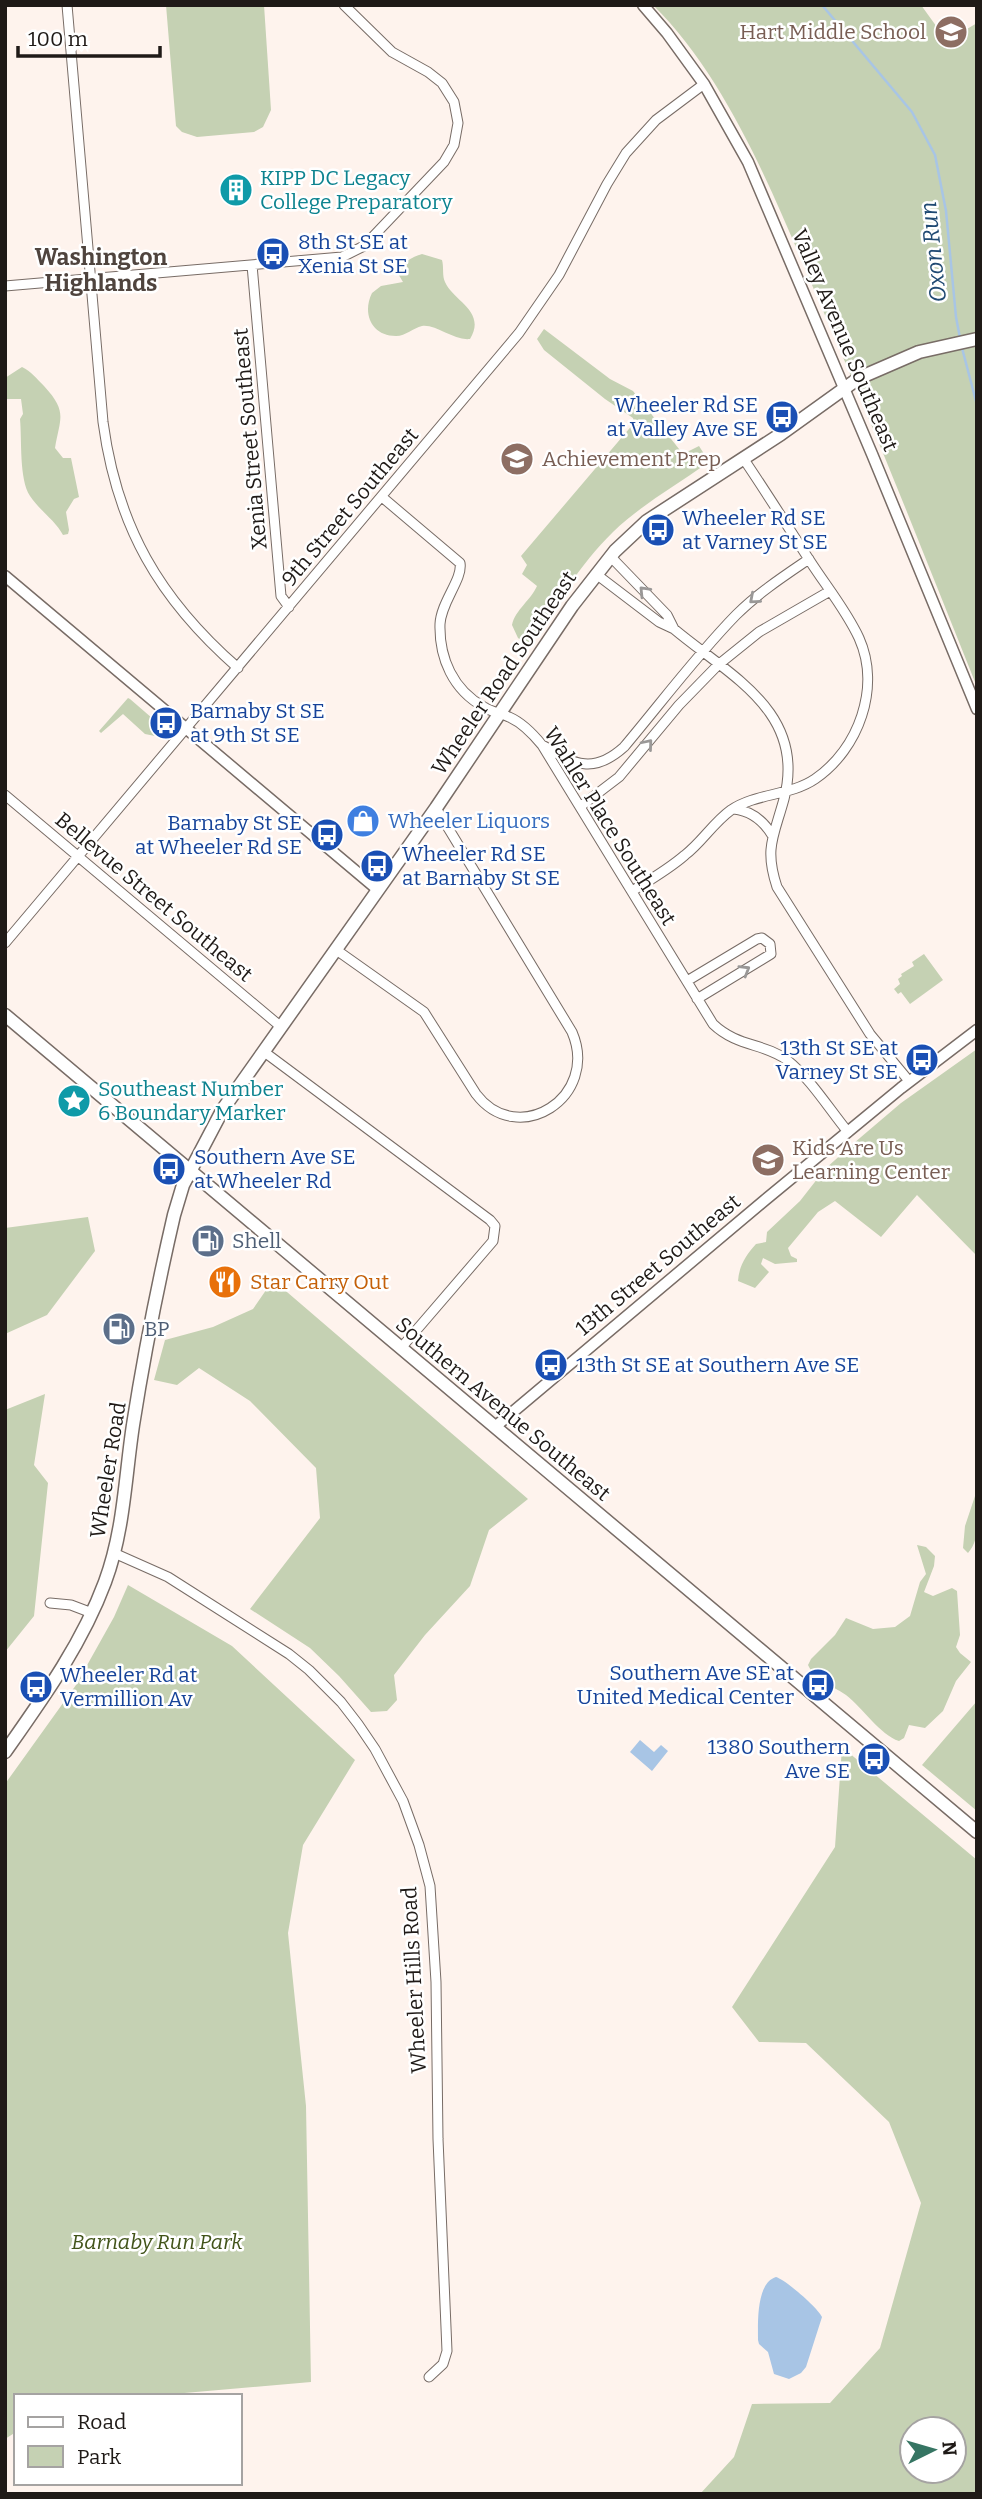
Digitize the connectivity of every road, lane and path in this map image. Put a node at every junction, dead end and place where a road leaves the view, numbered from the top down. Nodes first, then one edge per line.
1 (67, 5) edge
2 (344, 5) edge
3 (643, 5) edge
4 (704, 85) junction
5 (252, 265) junction
6 (91, 279) junction
7 (5, 286) edge
8 (977, 339) edge
9 (844, 389) junction
10 (743, 458) junction
11 (382, 497) junction
12 (610, 556) junction
13 (809, 559) junction
14 (596, 574) junction
15 (5, 576) edge
16 (830, 591) junction
17 (289, 607) junction
18 (674, 629) junction
19 (702, 652) junction
20 (718, 665) junction
21 (238, 668) junction
22 (664, 699) junction
23 (677, 707) junction
24 (977, 709) edge
25 (499, 713) junction
26 (187, 729) junction
27 (542, 745) junction
28 (603, 761) junction
29 (620, 775) junction
30 (786, 791) junction
31 (5, 794) edge
32 (580, 806) junction
33 (436, 808) junction
34 (732, 809) junction
35 (772, 835) junction
36 (78, 857) junction
37 (377, 889) junction
38 (632, 891) junction
39 (5, 943) edge
40 (335, 949) junction
41 (687, 981) junction
42 (697, 999) junction
43 (5, 1015) edge
44 (280, 1026) junction
45 (977, 1030) edge
46 (263, 1051) junction
47 (909, 1081) junction
48 (848, 1132) junction
49 (190, 1171) junction
50 (401, 1348) junction
51 (496, 1426) junction
52 (114, 1553) junction
53 (50, 1603) dead end
54 (92, 1613) junction
55 (5, 1752) edge
56 (977, 1832) edge
57 (429, 2377) dead end

1 - 6 street
2 - 5 street
3 - 4 street, Valley Avenue Southeast
4 - 9 street, Valley Avenue Southeast
4 - 11 street, 9th Street Southeast
5 - 6 street
5 - 17 street, Xenia Street Southeast
6 - 7 street
6 - 21 street
8 - 9 main road, Wheeler Road Southeast
9 - 10 main road, Wheeler Road Southeast
9 - 24 street, Valley Avenue Southeast
10 - 12 main road, Wheeler Road Southeast
10 - 13 street
11 - 17 street, 9th Street Southeast
11 - 25 street, Wahler Place Southeast
12 - 14 main road, Wheeler Road Southeast
18 -> 12 street
13 - 16 street
13 -> 19 street
14 - 18 street
14 - 25 main road, Wheeler Road Southeast
15 - 26 street
16 - 20 street
16 - 30 street
17 - 21 street, 9th Street Southeast
18 - 19 street
19 - 20 street
19 - 22 street
20 - 23 street
20 - 30 street
21 - 26 street, 9th Street Southeast
22 - 23 street
22 - 28 street
29 -> 23 street
25 - 27 street, Wahler Place Southeast
25 - 33 main road, Wheeler Road Southeast
26 - 36 street, 9th Street Southeast
26 - 37 street
27 - 28 street
27 - 32 street, Wahler Place Southeast
28 - 29 street
29 - 32 street
30 - 34 street
30 - 35 street
31 - 36 street, Bellevue Street Southeast
32 - 38 street, Wahler Place Southeast
33 - 37 main road, Wheeler Road Southeast
33 - 40 street
34 - 35 street
34 - 38 street
35 - 47 street
36 - 39 street, 9th Street Southeast
36 - 44 street, Bellevue Street Southeast
37 - 40 main road, Wheeler Road Southeast
38 - 41 street, Wahler Place Southeast
40 - 44 main road, Wheeler Road Southeast
41 - 42 street, Wahler Place Southeast
42 -> 41 street
42 - 48 street, Wahler Place Southeast
43 - 49 main road, Southern Avenue Southeast
44 - 46 main road, Wheeler Road Southeast
45 - 47 street, 13th Street Southeast
46 - 49 main road, Wheeler Road Southeast
46 - 50 street
47 - 48 street, 13th Street Southeast
48 - 51 street, 13th Street Southeast
49 - 50 main road, Southern Avenue Southeast
49 - 52 main road, Wheeler Road
50 - 51 main road, Southern Avenue Southeast
51 - 56 main road, Southern Avenue Southeast
52 - 54 main road, Wheeler Road
52 - 57 street, Wheeler Hills Road
53 - 54 street
54 - 55 main road, Wheeler Road

